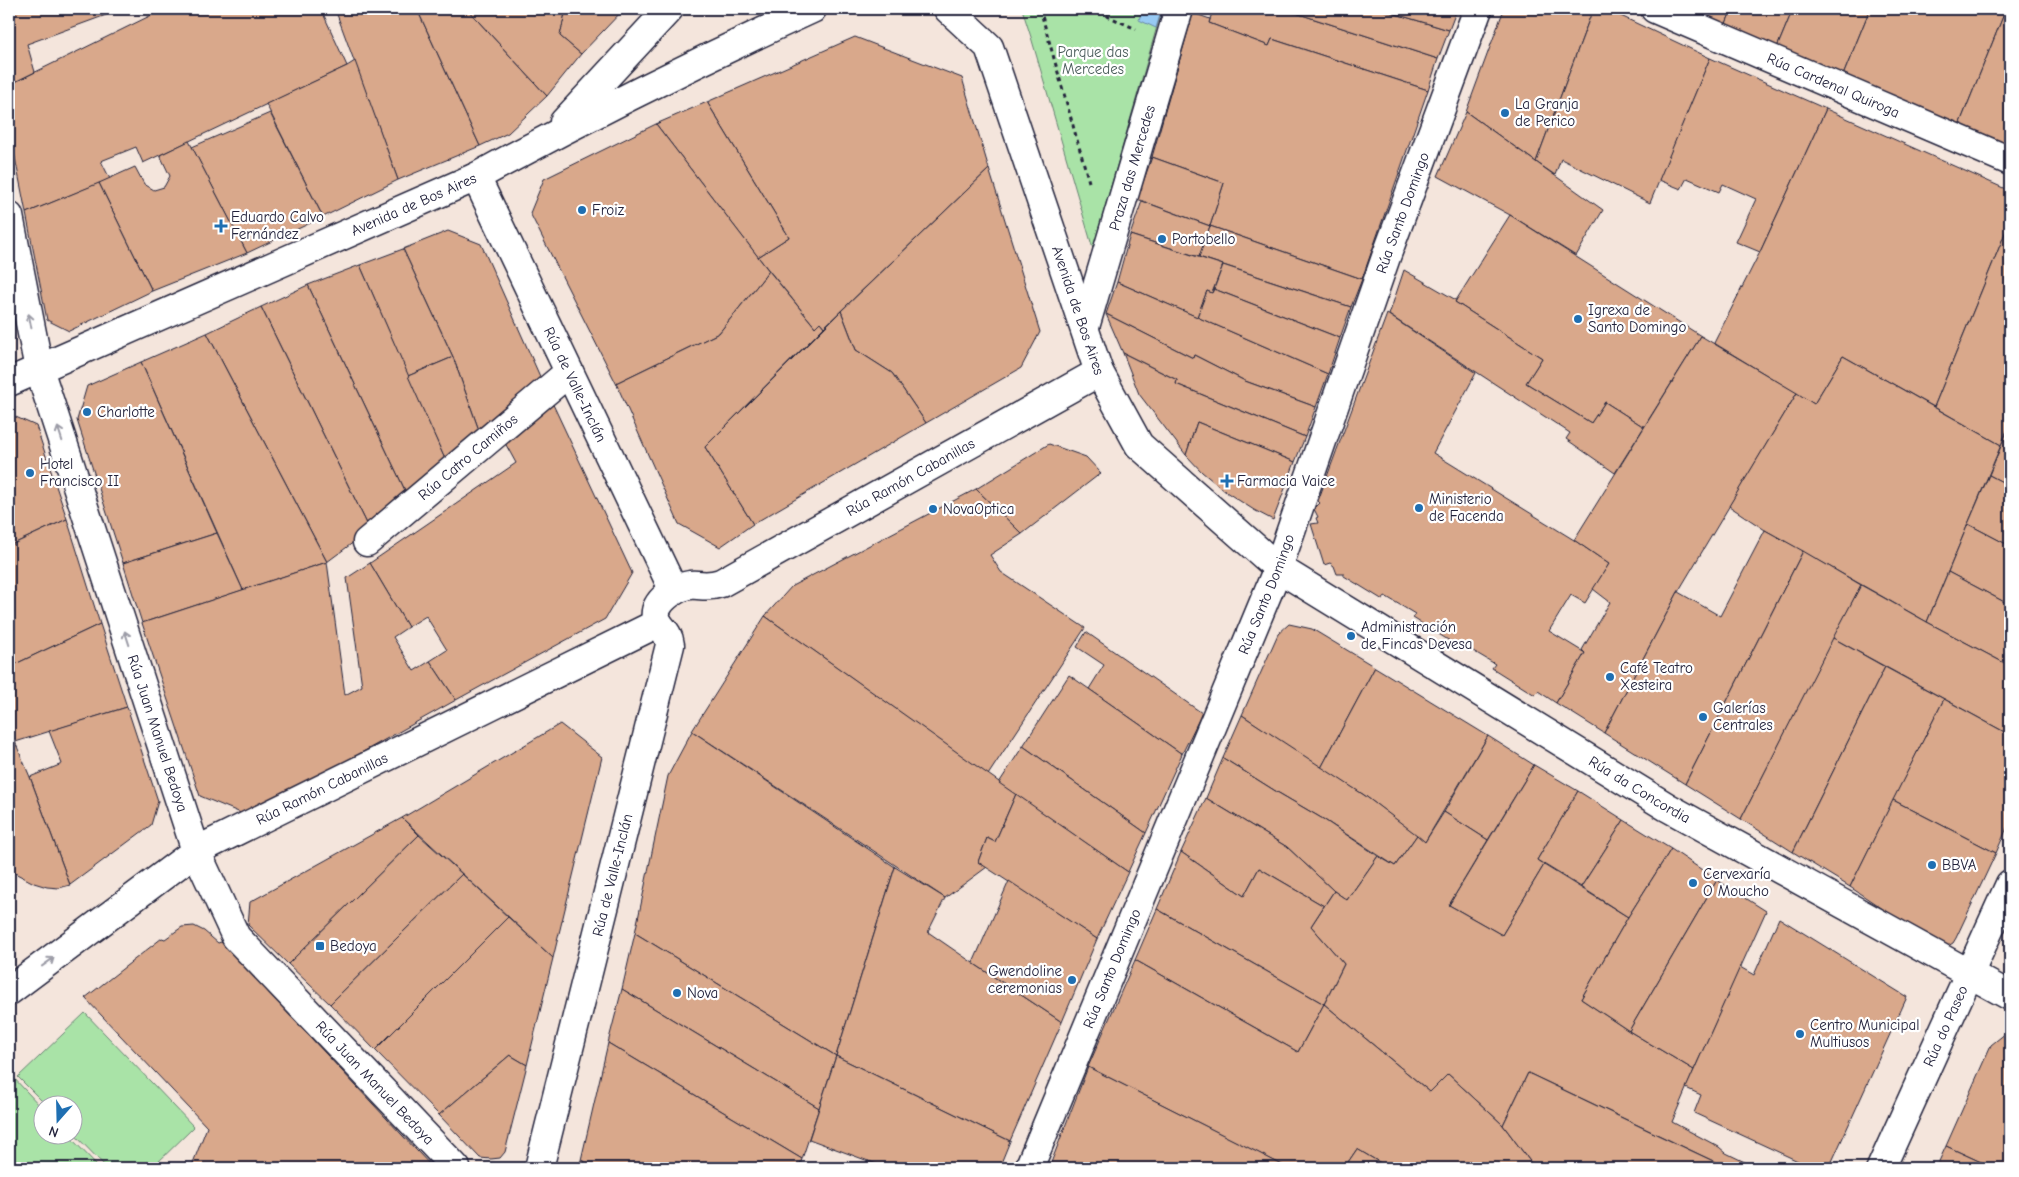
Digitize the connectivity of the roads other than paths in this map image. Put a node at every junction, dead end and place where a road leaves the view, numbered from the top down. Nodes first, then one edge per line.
1 (669, 9) edge
2 (812, 9) edge
3 (948, 9) edge
4 (1179, 9) edge
5 (1478, 9) edge
6 (1655, 9) edge
7 (551, 136) junction
8 (2010, 161) edge
9 (476, 177) junction
10 (9, 216) edge
11 (1085, 327) junction
12 (39, 369) junction
13 (569, 372) junction
14 (1099, 372) junction
15 (9, 382) edge
16 (367, 542) dead end
17 (1278, 568) junction
18 (674, 591) junction
19 (658, 623) junction
20 (196, 851) junction
21 (2010, 884) edge
22 (1971, 972) junction
23 (10, 986) edge
24 (2010, 996) edge
25 (456, 1168) edge
26 (539, 1168) edge
27 (1029, 1168) edge
28 (1881, 1168) edge

1 - 7 street
2 - 7 street, Avenida de Bos Aires
3 - 11 street, Avenida de Bos Aires
4 - 11 street, Praza das Mercedes
5 - 17 street, Rúa Santo Domingo
6 - 8 street, Rúa Cardenal Quiroga
7 - 9 street, Avenida de Bos Aires
9 - 12 street, Avenida de Bos Aires
9 - 13 street, Rúa de Valle-Inclán
12 -> 10 street, Rúa Juan Manuel Bedoya
11 - 14 street, Avenida de Bos Aires
12 - 15 street, Avenida de Bos Aires
20 -> 12 street, Rúa Juan Manuel Bedoya
13 - 16 street, Rúa Catro Camiños
13 - 18 street, Rúa de Valle-Inclán
14 - 17 street, Avenida de Bos Aires
14 - 18 street, Rúa Ramón Cabanillas
17 - 22 street, Rúa da Concordia
17 - 27 street, Rúa Santo Domingo
18 - 19 street
19 - 20 street, Rúa Ramón Cabanillas
19 - 26 street, Rúa de Valle-Inclán
23 -> 20 street, Rúa Ramón Cabanillas
20 - 25 street, Rúa Juan Manuel Bedoya
21 - 22 street, Rúa do Paseo
22 - 24 street, Rúa da Concordia
22 - 28 street, Rúa do Paseo

